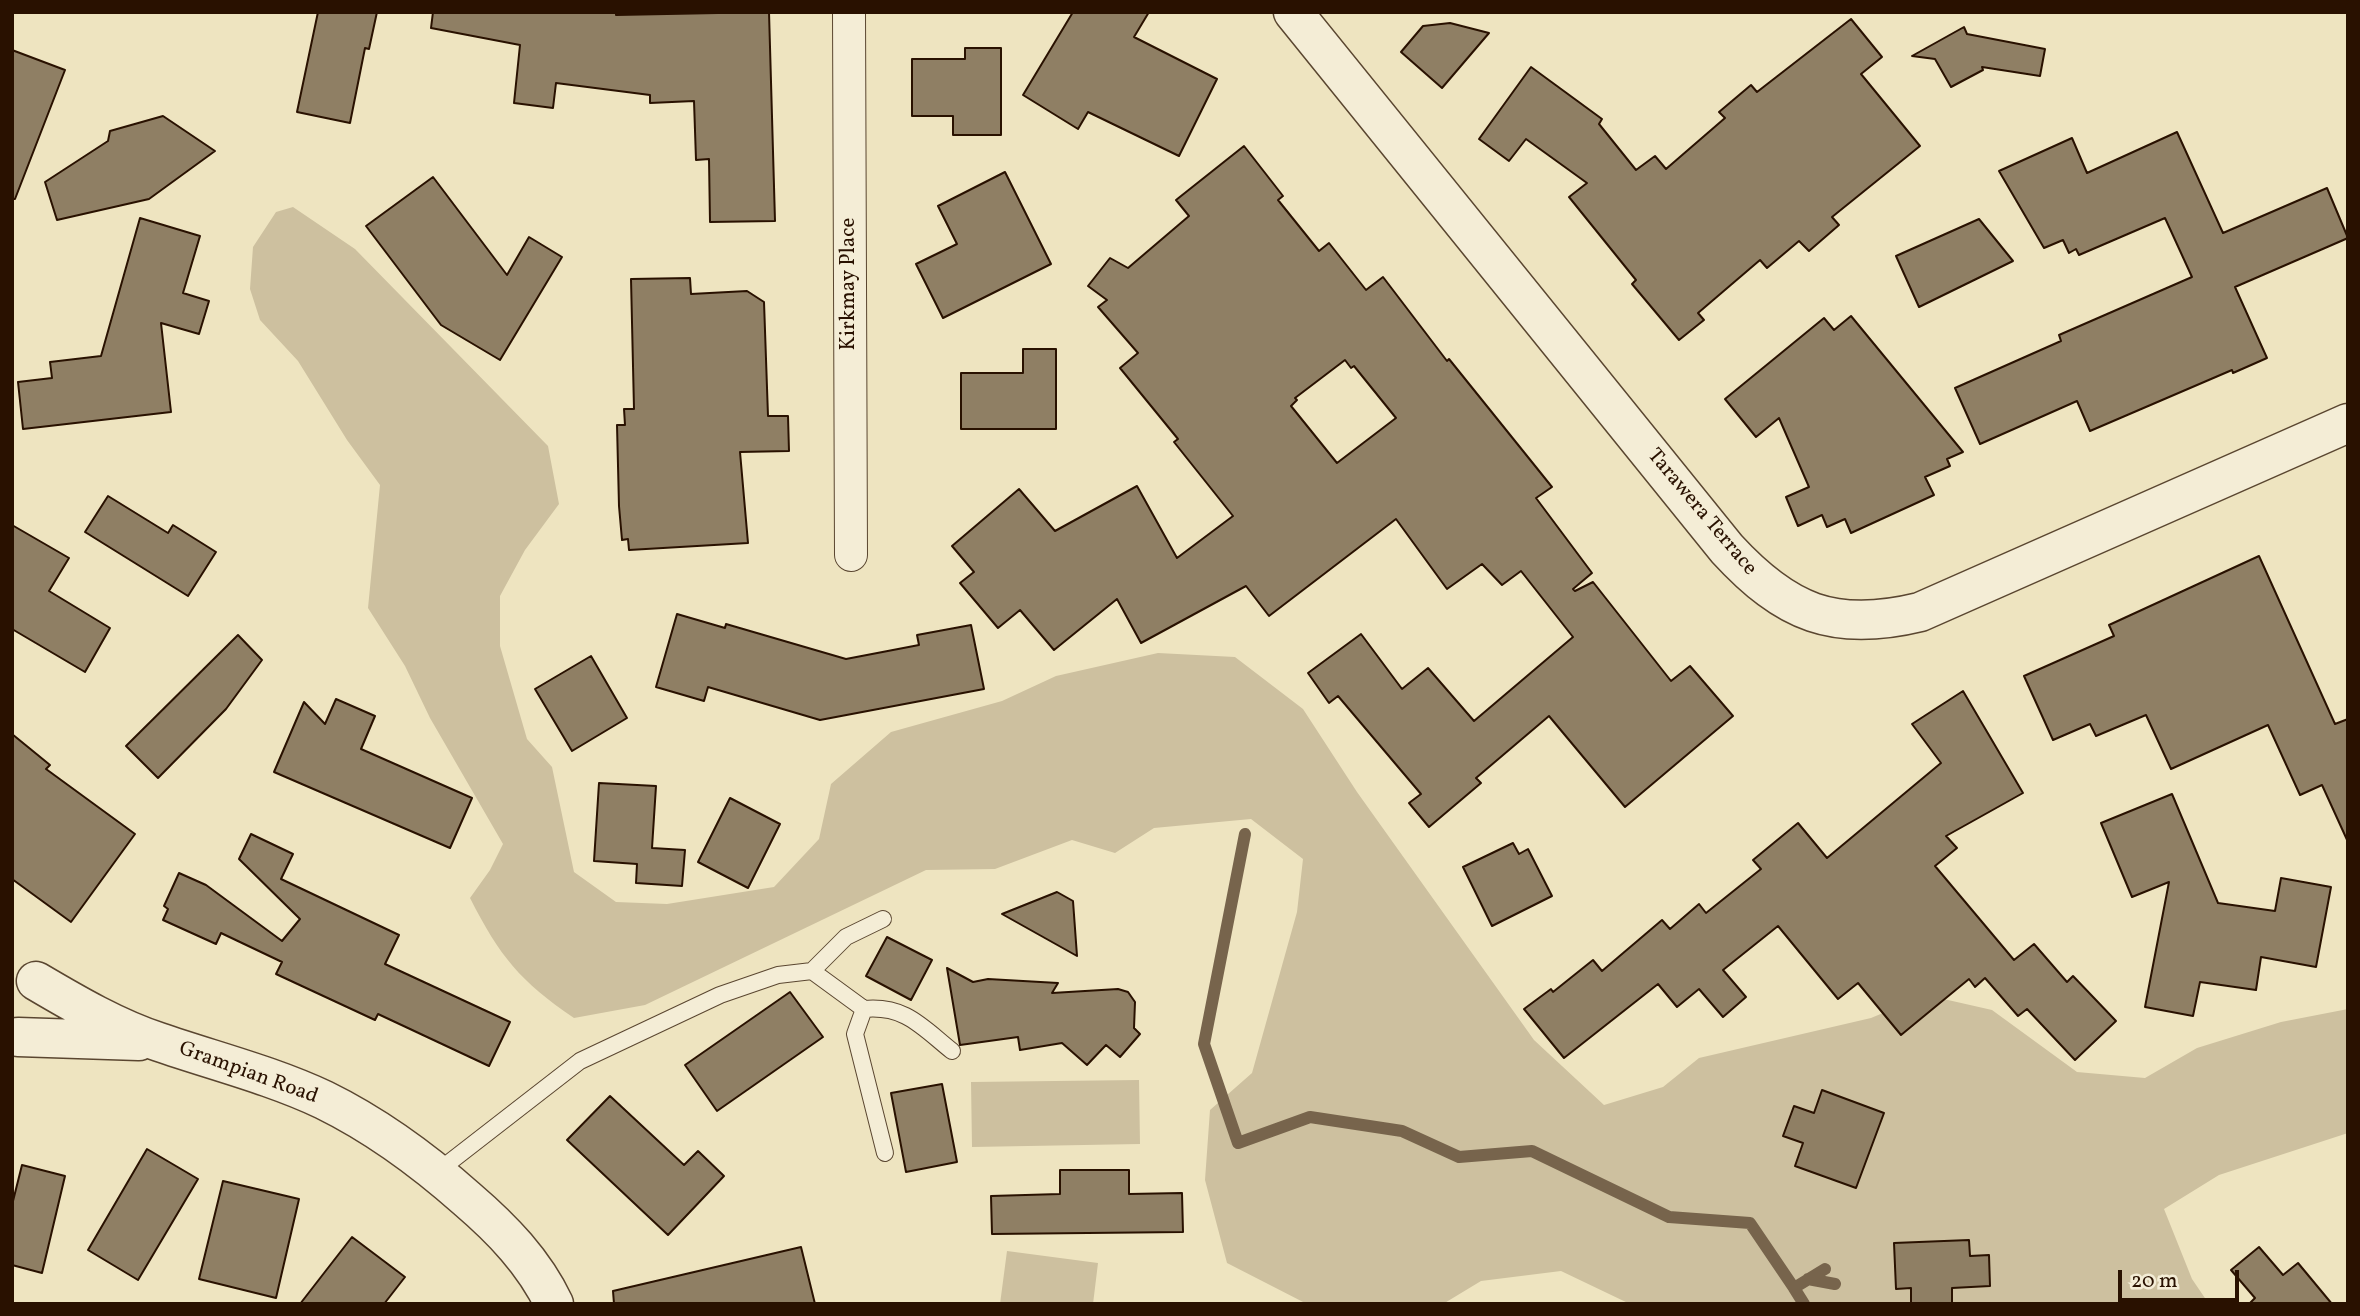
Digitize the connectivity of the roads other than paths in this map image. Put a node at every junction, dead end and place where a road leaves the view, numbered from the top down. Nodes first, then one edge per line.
1 (849, 12) edge
2 (1293, 12) edge
3 (2348, 423) edge
4 (851, 555) dead end
5 (883, 919) dead end
6 (812, 971) junction
7 (24, 972) edge
8 (864, 1009) junction
9 (15, 1038) edge
10 (155, 1041) junction
11 (952, 1051) dead end
12 (885, 1153) dead end
13 (437, 1171) junction
14 (554, 1304) edge

1 - 4 street, Kirkmay Place
2 - 3 street, Tarawera Terrace
5 - 6 lane
6 - 8 lane
6 - 13 lane
7 - 9 street
7 - 10 street, Grampian Road
8 - 11 lane
8 - 12 lane
9 - 10 street, Grampian Road
10 - 13 street, Grampian Road
13 - 14 street, Grampian Road

